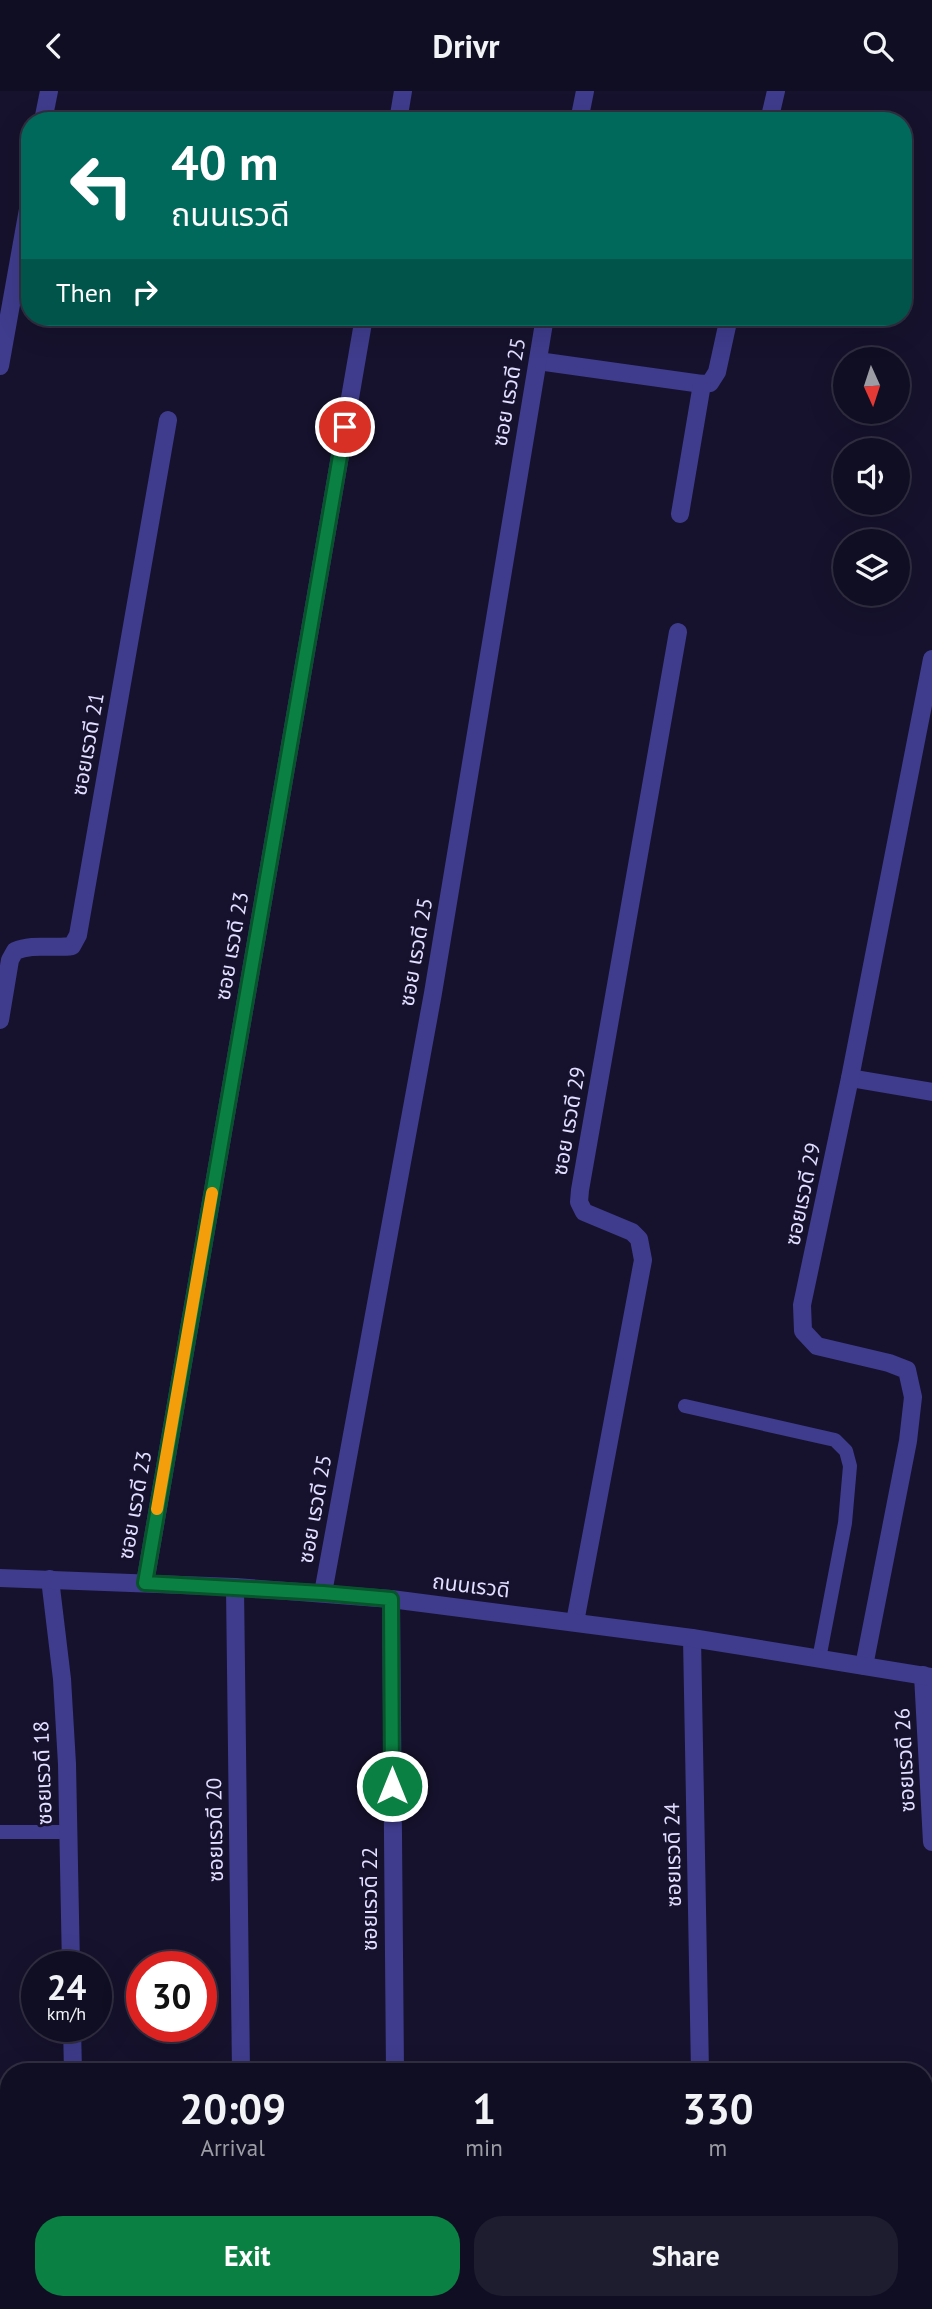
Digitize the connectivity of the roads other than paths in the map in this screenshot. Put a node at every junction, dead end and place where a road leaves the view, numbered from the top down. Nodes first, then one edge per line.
1 (49, 91) edge
2 (403, 91) edge
3 (585, 91) edge
4 (776, 91) edge
5 (45, 112) edge
6 (400, 112) edge
7 (581, 112) edge
8 (771, 112) edge
9 (21, 248) edge
10 (362, 326) edge
11 (544, 326) edge
12 (727, 326) edge
13 (538, 361) junction
14 (0, 366) edge
15 (702, 384) junction
16 (168, 420) dead end
17 (680, 514) dead end
18 (678, 632) dead end
19 (932, 659) edge
20 (0, 1020) edge
21 (850, 1077) junction
22 (932, 1092) edge
23 (685, 1406) dead end
24 (0, 1578) edge
25 (50, 1579) junction
26 (145, 1583) junction
27 (235, 1587) junction
28 (323, 1593) junction
29 (391, 1599) junction
30 (575, 1622) junction
31 (692, 1638) junction
32 (819, 1659) junction
33 (864, 1666) junction
34 (927, 1676) edge
35 (0, 1832) edge
36 (68, 1832) junction
37 (932, 1842) edge
38 (71, 1951) edge
39 (72, 2042) edge
40 (73, 2063) edge
41 (242, 2063) edge
42 (395, 2063) edge
43 (699, 2063) edge

1 - 5 street
2 - 6 street
3 - 7 street
4 - 8 street
9 - 14 street
10 - 26 street, ซอย เรวดี 23
11 - 13 street, ซอย เรวดี 25
12 - 15 street
13 - 15 street
13 - 28 street, ซอย เรวดี 25
15 - 17 street
16 - 20 street, ซอยเรวดี 21
18 - 30 street, ซอย เรวดี 29
19 - 21 street, ซอยเรวดี 29
21 - 22 street
21 - 33 street, ซอยเรวดี 29
23 - 32 lane
24 - 25 street, ถนนเรวดี
25 - 26 street, ถนนเรวดี
25 - 36 street, ซอยเรวดี 18
26 - 27 street, ถนนเรวดี
27 - 28 street, ถนนเรวดี
27 - 41 street, ซอยเรวดี 20
28 - 29 street, ถนนเรวดี
29 - 30 street, ถนนเรวดี
29 - 42 street, ซอยเรวดี 22
30 - 31 street, ถนนเรวดี
31 - 32 street, ถนนเรวดี
31 - 43 street, ซอยเรวดี 24
32 - 33 street, ถนนเรวดี
33 - 34 street, ถนนเรวดี
34 - 37 street, ซอยเรวดี 26
35 - 36 lane
36 - 38 street, ซอยเรวดี 18
39 - 40 street

